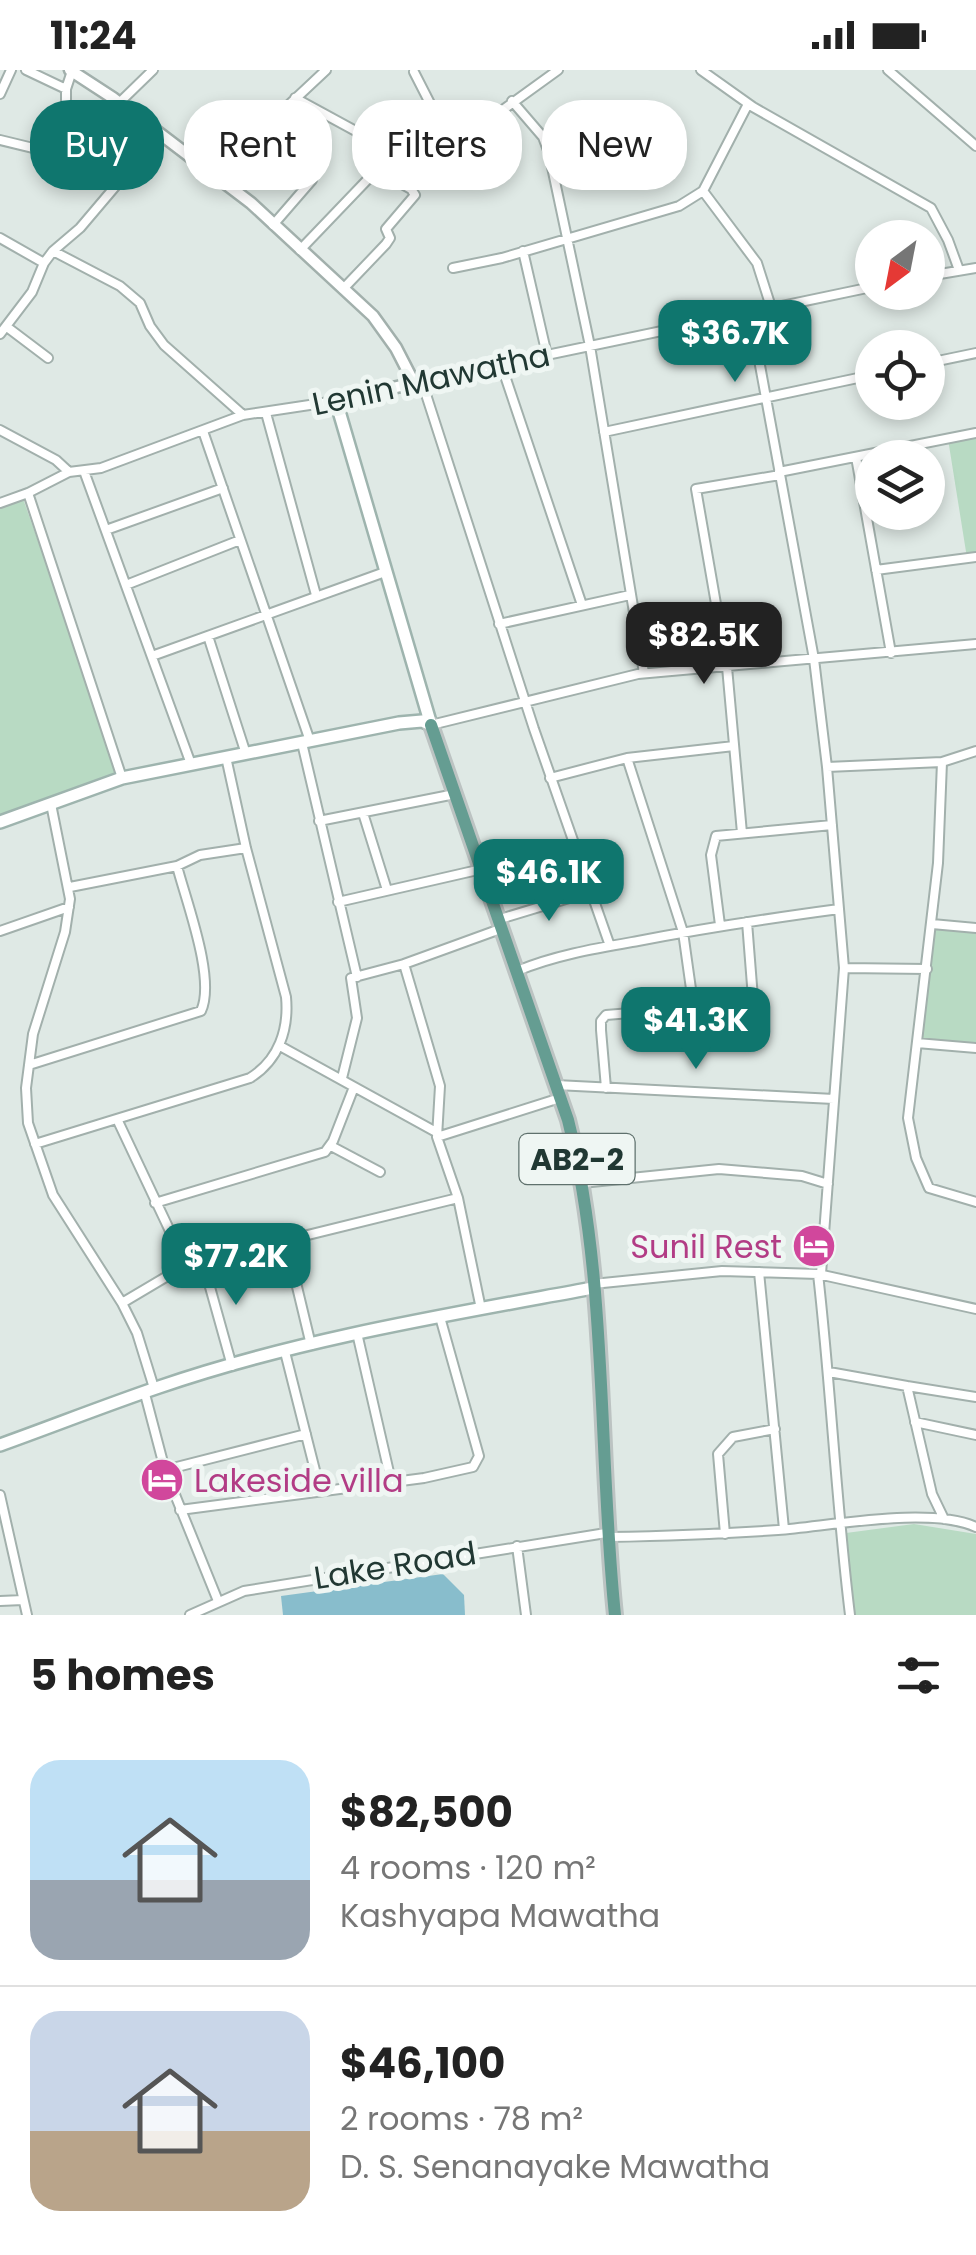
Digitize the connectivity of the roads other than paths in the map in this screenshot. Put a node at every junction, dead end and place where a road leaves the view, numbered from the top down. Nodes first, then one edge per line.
1 (11, 70) edge
2 (26, 70) edge
3 (153, 70) edge
4 (326, 70) edge
5 (558, 70) edge
6 (701, 70) edge
7 (888, 70) edge
8 (71, 71) edge
9 (414, 72) edge
10 (66, 88) junction
11 (0, 94) edge
12 (296, 98) joint
13 (114, 100) edge
14 (122, 100) edge
15 (429, 100) edge
16 (513, 100) edge
17 (748, 104) junction
18 (522, 113) edge
19 (352, 131) edge
20 (164, 137) edge
21 (0, 140) edge
22 (976, 146) edge
23 (184, 152) edge
24 (113, 190) edge
25 (232, 190) edge
26 (304, 190) edge
27 (357, 190) edge
28 (411, 190) edge
29 (704, 191) junction
30 (274, 225) junction
31 (0, 238) edge
32 (567, 239) junction
33 (300, 250) junction
34 (53, 251) junction
35 (524, 251) junction
36 (44, 263) junction
37 (453, 268) dead end
38 (976, 268) edge
39 (958, 270) junction
40 (945, 273) edge
41 (342, 290) junction
42 (855, 290) edge
43 (771, 306) junction
44 (750, 311) junction
45 (4, 330) edge
46 (590, 346) junction
47 (976, 352) edge
48 (547, 355) junction
49 (48, 358) dead end
50 (945, 359) edge
51 (501, 364) junction
52 (855, 379) edge
53 (418, 382) junction
54 (766, 398) junction
55 (336, 401) junction
56 (266, 413) junction
57 (243, 415) junction
58 (0, 430) edge
59 (203, 431) junction
60 (604, 432) junction
61 (976, 433) edge
62 (941, 440) edge
63 (855, 457) edge
64 (84, 471) junction
65 (69, 472) junction
66 (779, 473) junction
67 (222, 488) junction
68 (28, 493) junction
69 (0, 503) edge
70 (106, 530) junction
71 (869, 530) edge
72 (240, 540) junction
73 (976, 557) edge
74 (876, 570) junction
75 (385, 572) junction
76 (126, 585) junction
77 (316, 595) junction
78 (630, 595) junction
79 (582, 605) junction
80 (266, 613) junction
81 (499, 624) junction
82 (208, 636) junction
83 (976, 644) edge
84 (891, 653) junction
85 (152, 656) junction
86 (814, 660) junction
87 (726, 666) junction
88 (644, 673) junction
89 (527, 704) junction
90 (431, 725) junction
91 (306, 742) junction
92 (734, 746) junction
93 (976, 751) edge
94 (246, 754) junction
95 (226, 757) junction
96 (627, 758) junction
97 (942, 762) junction
98 (191, 764) junction
99 (827, 767) junction
100 (122, 778) junction
101 (550, 778) junction
102 (456, 794) junction
103 (51, 804) junction
104 (363, 814) junction
105 (319, 821) junction
106 (0, 822) edge
107 (832, 825) junction
108 (742, 833) junction
109 (246, 848) junction
110 (178, 866) junction
111 (482, 869) junction
112 (70, 887) junction
113 (386, 890) junction
114 (589, 892) junction
115 (338, 902) junction
116 (69, 907) junction
117 (839, 909) junction
118 (747, 922) junction
119 (501, 924) junction
120 (932, 924) junction
121 (720, 925) junction
122 (976, 928) edge
123 (0, 931) edge
124 (683, 932) junction
125 (610, 946) junction
126 (404, 964) junction
127 (844, 968) junction
128 (927, 969) junction
129 (517, 972) junction
130 (356, 977) junction
131 (756, 1036) dead end
132 (918, 1043) junction
133 (280, 1046) junction
134 (976, 1048) edge
135 (28, 1065) junction
136 (342, 1078) junction
137 (354, 1087) junction
138 (606, 1088) junction
139 (558, 1092) junction
140 (834, 1099) junction
141 (117, 1119) junction
142 (437, 1134) junction
143 (35, 1144) junction
144 (331, 1146) junction
145 (380, 1172) dead end
146 (582, 1183) junction
147 (828, 1184) junction
148 (458, 1198) junction
149 (976, 1202) edge
150 (156, 1203) junction
151 (286, 1241) junction
152 (203, 1262) junction
153 (186, 1266) junction
154 (760, 1272) junction
155 (820, 1274) junction
156 (593, 1286) junction
157 (122, 1302) junction
158 (481, 1309) junction
159 (976, 1309) edge
160 (440, 1317) junction
161 (357, 1334) junction
162 (311, 1346) junction
163 (285, 1352) junction
164 (232, 1366) junction
165 (829, 1372) junction
166 (907, 1386) junction
167 (150, 1391) junction
168 (976, 1396) edge
169 (916, 1422) junction
170 (774, 1429) junction
171 (306, 1434) junction
172 (976, 1435) edge
173 (0, 1445) edge
174 (165, 1470) junction
175 (391, 1482) junction
176 (320, 1490) junction
177 (0, 1495) edge
178 (180, 1510) junction
179 (944, 1520) junction
180 (839, 1525) junction
181 (976, 1527) edge
182 (784, 1529) junction
183 (725, 1534) junction
184 (606, 1535) junction
185 (517, 1546) junction
186 (24, 1600) junction
187 (0, 1601) edge
188 (218, 1601) junction
189 (27, 1615) edge
190 (190, 1615) edge
191 (526, 1615) edge
192 (614, 1615) edge
193 (850, 1615) edge

1 - 11 street
2 - 10 street
3 - 14 street
4 - 12 street
5 - 16 street
6 - 17 street
7 - 22 street
8 - 10 street
8 - 13 street
9 - 15 street
10 - 21 street
12 - 19 street
17 - 29 street
17 - 39 street
18 - 32 street
20 - 23 street
24 - 34 street
25 - 30 street
26 - 30 street
27 - 33 street
28 - 41 street
29 - 32 street
29 - 43 street
30 - 33 street
31 - 36 street
32 - 35 street
32 - 46 street
33 - 41 street
34 - 36 street
34 - 57 street
35 - 37 street
35 - 48 street
36 - 45 street
38 - 39 street
39 - 40 street
41 - 53 street
42 - 43 street, Lenin Mawatha
43 - 44 street, Lenin Mawatha
44 - 46 street, Lenin Mawatha
44 - 54 street
45 - 49 street
46 - 48 street, Lenin Mawatha
46 - 60 street
47 - 50 street
48 - 51 street, Lenin Mawatha
51 - 53 street, Lenin Mawatha
51 - 79 street
52 - 54 street
53 - 55 street, Lenin Mawatha
53 - 81 street
54 - 60 street
54 - 66 street
55 - 56 street, Lenin Mawatha
55 - 75 main road
56 - 57 street, Lenin Mawatha
56 - 77 street
57 - 59 street, Lenin Mawatha
58 - 65 street
59 - 64 street, Lenin Mawatha
59 - 67 street
60 - 78 street
61 - 62 street
63 - 66 street
64 - 65 street, Lenin Mawatha
64 - 70 street
65 - 68 street, Lenin Mawatha
66 - 86 street
66 - 87 street
67 - 70 street
67 - 72 street
68 - 69 street, Lenin Mawatha
68 - 100 street
70 - 76 street
71 - 74 street
72 - 76 street
72 - 80 street
73 - 74 street
74 - 84 street
75 - 77 street
75 - 90 main road
76 - 85 street
77 - 80 street
78 - 79 street
78 - 88 street
79 - 81 street
80 - 82 street
80 - 91 street
81 - 89 street
82 - 85 street
82 - 94 street
83 - 84 street
84 - 86 street
85 - 98 street
86 - 87 street
86 - 99 street
87 - 88 street
87 - 92 street
88 - 89 street
89 - 90 street
89 - 101 street
90 - 91 main road
90 - 102 main road, AB2-2
91 - 94 main road
91 - 105 street
92 - 96 street
92 - 108 street
93 - 97 street
94 - 95 main road
95 - 98 main road
95 - 109 street
96 - 101 street
96 - 124 street
97 - 99 street
97 - 120 street
98 - 100 main road
99 - 107 street
100 - 103 main road
101 - 114 street
102 - 104 street
102 - 111 main road, AB2-2
103 - 106 main road
103 - 112 street
104 - 105 street
104 - 113 street
105 - 115 street
107 - 108 street
107 - 117 street
108 - 121 street
109 - 110 street
109 - 133 street
110 - 112 street
110 - 135 street
111 - 113 street
111 - 119 main road, AB2-2
112 - 116 street
113 - 115 street
114 - 119 street
114 - 125 street
115 - 130 street
116 - 123 street
116 - 135 street
117 - 118 street
117 - 127 street
118 - 121 street
118 - 131 street
119 - 126 street
119 - 129 main road, AB2-2
120 - 122 street
120 - 128 street
121 - 124 street
124 - 125 street
124 - 138 street
125 - 129 street
126 - 130 street
126 - 142 street
127 - 128 street
127 - 140 street
128 - 132 street
129 - 139 main road, AB2-2
130 - 136 street
132 - 134 street
132 - 149 street
133 - 136 street
133 - 141 street
135 - 143 street
136 - 137 street
137 - 142 street
137 - 144 street
138 - 139 street
138 - 140 street
139 - 142 street
139 - 146 main road, AB2-2
140 - 147 street
141 - 143 street
141 - 150 street
142 - 148 street
143 - 157 street
144 - 145 street
144 - 150 street
146 - 147 street
146 - 156 main road, AB2-2
147 - 155 street
148 - 151 street
148 - 158 street
150 - 153 street
151 - 152 street
151 - 162 street
152 - 153 street
152 - 164 street
153 - 157 street
154 - 155 street
154 - 156 street
154 - 170 street
155 - 159 street
155 - 165 street
156 - 158 main road
156 - 184 main road, AB2-2
157 - 167 street
158 - 160 main road
160 - 161 main road
160 - 175 street
161 - 162 main road
161 - 175 street
162 - 163 main road
163 - 164 main road
163 - 171 street
164 - 167 main road
165 - 166 street
165 - 180 street
166 - 168 street
166 - 169 street
167 - 173 main road
167 - 174 street
169 - 172 street
169 - 179 street
170 - 182 street
170 - 183 street
171 - 174 street
171 - 176 street
174 - 178 street
175 - 176 street
176 - 178 street
177 - 186 street
178 - 188 street
179 - 180 street, Lake Road
179 - 181 street, Lake Road
180 - 182 street, Lake Road
180 - 193 street
182 - 183 street, Lake Road
183 - 184 street, Lake Road
184 - 185 street, Lake Road
184 - 192 main road, AB2-2
185 - 188 street, Lake Road
185 - 191 street
186 - 187 street
186 - 189 street
188 - 190 street, Lake Road

